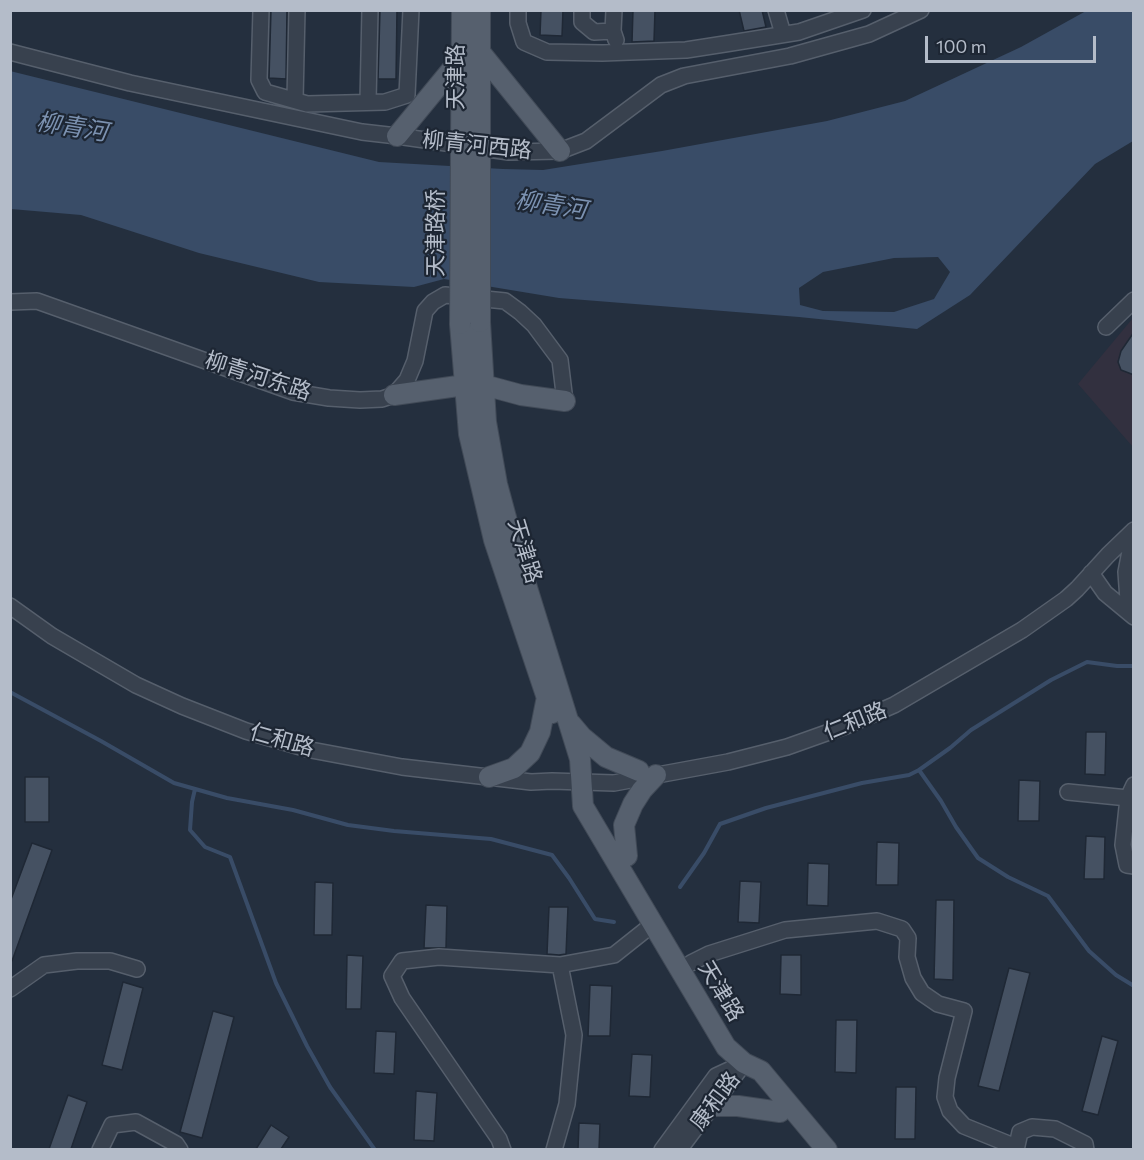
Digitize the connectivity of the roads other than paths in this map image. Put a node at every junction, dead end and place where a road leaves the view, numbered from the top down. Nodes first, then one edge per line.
1 (261, 10) edge
2 (297, 10) edge
3 (370, 10) edge
4 (411, 10) edge
5 (462, 10) edge
6 (480, 10) edge
7 (518, 10) edge
8 (582, 10) edge
9 (614, 10) edge
10 (776, 10) edge
11 (863, 10) edge
12 (921, 10) edge
13 (613, 31) junction
14 (783, 34) junction
15 (10, 52) edge
16 (619, 52) junction
17 (471, 55) junction
18 (295, 100) junction
19 (369, 101) junction
20 (397, 136) junction
21 (470, 144) joint
22 (560, 151) junction
23 (1134, 300) edge
24 (10, 302) edge
25 (470, 323) joint
26 (1106, 327) dead end
27 (474, 385) junction
28 (394, 395) junction
29 (565, 401) joint
30 (1133, 537) edge
31 (1091, 573) junction
32 (10, 606) edge
33 (1134, 611) edge
34 (10, 614) edge
35 (1134, 617) edge
36 (547, 697) junction
37 (568, 720) junction
38 (648, 773) junction
39 (489, 777) junction
40 (582, 782) junction
41 (1131, 791) edge
42 (1068, 792) dead end
43 (627, 856) junction
44 (1134, 866) edge
45 (653, 924) junction
46 (690, 963) junction
47 (560, 965) junction
48 (137, 969) dead end
49 (10, 989) edge
50 (744, 1063) junction
51 (711, 1106) junction
52 (780, 1112) junction
53 (1016, 1148) edge
54 (100, 1149) edge
55 (180, 1149) edge
56 (503, 1149) edge
57 (554, 1149) edge
58 (662, 1149) edge
59 (679, 1149) edge
60 (811, 1149) edge
61 (827, 1149) edge
62 (1086, 1149) edge

1 - 18 street
2 - 18 street
3 - 19 street
4 - 19 street
5 - 17 main road, 天津路
6 - 17 main road, 天津路
7 - 16 street
8 - 13 street
9 - 13 street
10 - 14 street
11 - 14 street
12 - 22 street, 柳青河西路
13 - 16 street
14 - 16 street
15 - 20 street, 柳青河西路
17 - 20 main road
17 - 21 main road, 天津路
17 - 22 main road
18 - 19 street
20 - 22 street, 柳青河西路
21 - 25 main road, 天津路桥, bridge
23 - 26 street
24 - 28 street, 柳青河东路
25 - 27 main road, 天津路
27 - 28 main road
27 - 29 main road
27 - 36 main road, 天津路
27 - 37 main road, 天津路
28 - 29 street
30 - 31 street, 仁和路
30 - 33 street
31 - 35 street
31 - 38 street, 仁和路
32 - 39 street, 仁和路
34 - 40 street, 仁和路
36 - 39 main road
36 - 40 main road, 天津路
37 - 38 main road
37 - 40 main road, 天津路
38 - 40 street, 仁和路
38 - 43 main road
39 - 40 street, 仁和路
40 - 43 main road, 天津路
40 - 45 main road, 天津路
41 - 42 street
41 - 44 street
43 - 46 main road, 天津路
45 - 47 street
45 - 50 main road, 天津路
46 - 50 main road, 天津路
46 - 53 street
47 - 56 street
47 - 57 street
48 - 49 street
50 - 51 street, 康和路
50 - 52 main road, 天津路
50 - 58 street, 康和路
50 - 61 main road, 天津路
51 - 52 main road
51 - 59 street, 康和路
52 - 60 main road, 天津路
53 - 62 street
54 - 55 street

